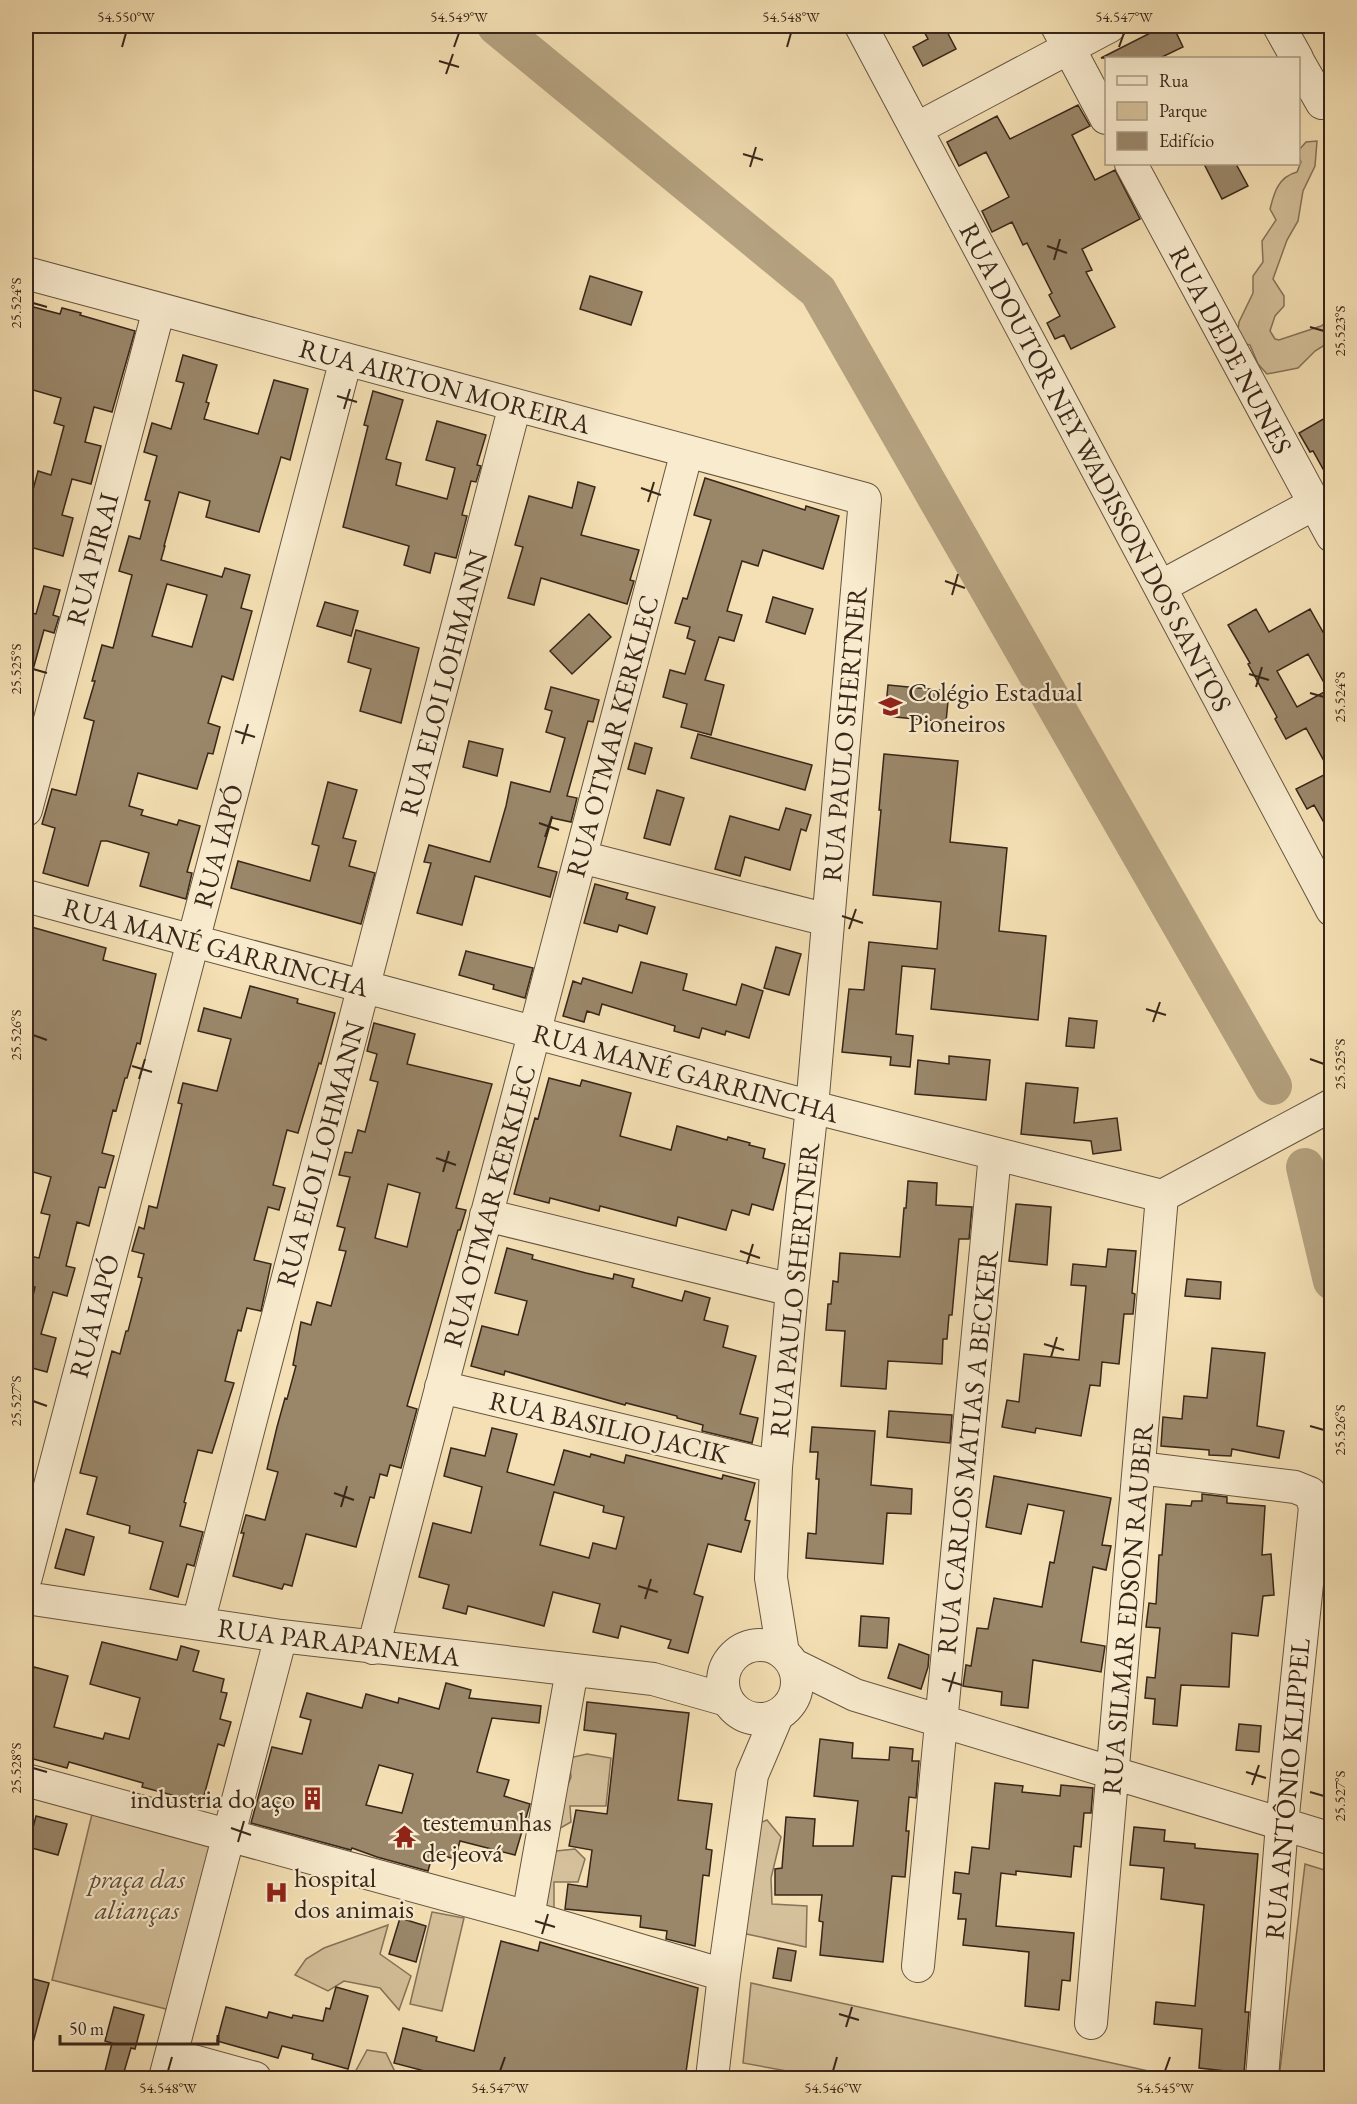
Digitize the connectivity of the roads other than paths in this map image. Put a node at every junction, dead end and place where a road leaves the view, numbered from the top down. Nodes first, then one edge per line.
1 (861, 26) edge
2 (1110, 26) edge
3 (1279, 26) edge
4 (1063, 36) edge
5 (1296, 57) edge
6 (1300, 64) edge
7 (1322, 103) dead end
8 (1105, 114) edge
9 (916, 129) junction
10 (1132, 165) edge
11 (26, 273) edge
12 (159, 309) junction
13 (346, 359) junction
14 (515, 405) junction
15 (687, 451) junction
16 (865, 499) joint
17 (1314, 504) junction
18 (1332, 536) edge
19 (1160, 587) junction
20 (26, 810) edge
21 (580, 857) junction
22 (26, 896) edge
23 (1332, 909) edge
24 (828, 920) junction
25 (193, 941) junction
26 (364, 987) junction
27 (534, 1032) junction
28 (1332, 1105) edge
29 (812, 1107) junction
30 (996, 1154) junction
31 (1162, 1196) junction
32 (486, 1215) junction
33 (792, 1290) junction
34 (441, 1388) junction
35 (776, 1467) junction
36 (1139, 1468) junction
37 (26, 1577) edge
38 (771, 1578) junction
39 (26, 1598) edge
40 (198, 1623) junction
41 (281, 1636) junction
42 (373, 1648) junction
43 (737, 1656) junction
44 (789, 1659) junction
45 (572, 1670) junction
46 (653, 1679) junction
47 (855, 1695) junction
48 (734, 1707) junction
49 (785, 1708) junction
50 (940, 1720) junction
51 (1114, 1773) junction
52 (752, 1775) junction
53 (26, 1780) edge
54 (1282, 1824) junction
55 (229, 1834) junction
56 (1332, 1839) edge
57 (528, 1917) junction
58 (918, 1966) dead end
59 (724, 1975) junction
60 (1091, 2023) dead end
61 (168, 2067) edge
62 (255, 2079) edge
63 (712, 2079) edge
64 (1262, 2079) edge

1 - 9 street, RUA DOUTOR NEY WADISSON DOS SANTOS
2 - 4 street
3 - 5 street
4 - 8 street
4 - 9 street
6 - 7 street
9 - 19 street, RUA DOUTOR NEY WADISSON DOS SANTOS
10 - 17 street, RUA DEDE NUNES
11 - 12 street, RUA AIRTON MOREIRA
12 - 13 street, RUA AIRTON MOREIRA
12 - 20 street, RUA PIRAI
13 - 14 street, RUA AIRTON MOREIRA
13 - 25 street, RUA IAPÓ
14 - 15 street, RUA AIRTON MOREIRA
14 - 26 street, RUA ELOI LOHMANN
15 - 16 street, RUA AIRTON MOREIRA
15 - 21 street, RUA OTMAR KERKLEC
16 - 24 street, RUA PAULO SHERTNER
17 - 18 street, RUA DEDE NUNES
17 - 19 street
19 - 23 street, RUA DOUTOR NEY WADISSON DOS SANTOS
21 - 24 street
21 - 27 street, RUA OTMAR KERKLEC
22 - 25 street, RUA MANÉ GARRINCHA
24 - 29 street, RUA PAULO SHERTNER
25 - 26 street, RUA MANÉ GARRINCHA
25 - 37 street, RUA IAPÓ
26 - 27 street, RUA MANÉ GARRINCHA
26 - 40 street, RUA ELOI LOHMANN
27 - 29 street, RUA MANÉ GARRINCHA
27 - 32 street, RUA OTMAR KERKLEC
28 - 31 street
29 - 30 street, RUA MANÉ GARRINCHA
29 - 33 street, RUA PAULO SHERTNER
30 - 31 street, RUA MANÉ GARRINCHA
30 - 50 street, RUA CARLOS MATIAS A BECKER
31 - 36 street, RUA SILMAR EDSON RAUBER
32 - 33 street
32 - 34 street, RUA OTMAR KERKLEC
33 - 35 street, RUA PAULO SHERTNER
34 - 35 street, RUA BASILIO JACIK
34 - 42 street, RUA OTMAR KERKLEC
35 - 38 street, RUA PAULO SHERTNER
36 - 51 street, RUA SILMAR EDSON RAUBER
36 - 54 street, RUA ANTÔNIO KLIPPEL
38 - 43 street, RUA PAULO SHERTNER
38 - 44 street, RUA PAULO SHERTNER
39 - 40 street, RUA PARAPANEMA
40 - 41 street, RUA PARAPANEMA
41 - 42 street, RUA PARAPANEMA
41 - 55 street
42 - 45 street, RUA PARAPANEMA
43 - 44 street
43 - 46 street, RUA PARAPANEMA
43 - 48 street
44 - 47 street
44 - 49 street
45 - 46 street, RUA PARAPANEMA
45 - 57 street
46 - 48 street, RUA PARAPANEMA
47 - 49 street
47 - 50 street
48 - 49 street
48 - 52 street
49 - 52 street
50 - 51 street
50 - 58 street, RUA CARLOS MATIAS A BECKER
51 - 54 street
51 - 60 street, RUA SILMAR EDSON RAUBER
52 - 59 street
53 - 55 street
54 - 56 street
54 - 64 street, RUA ANTÔNIO KLIPPEL
55 - 57 street
55 - 61 street
57 - 59 street
59 - 63 street
61 - 62 street

